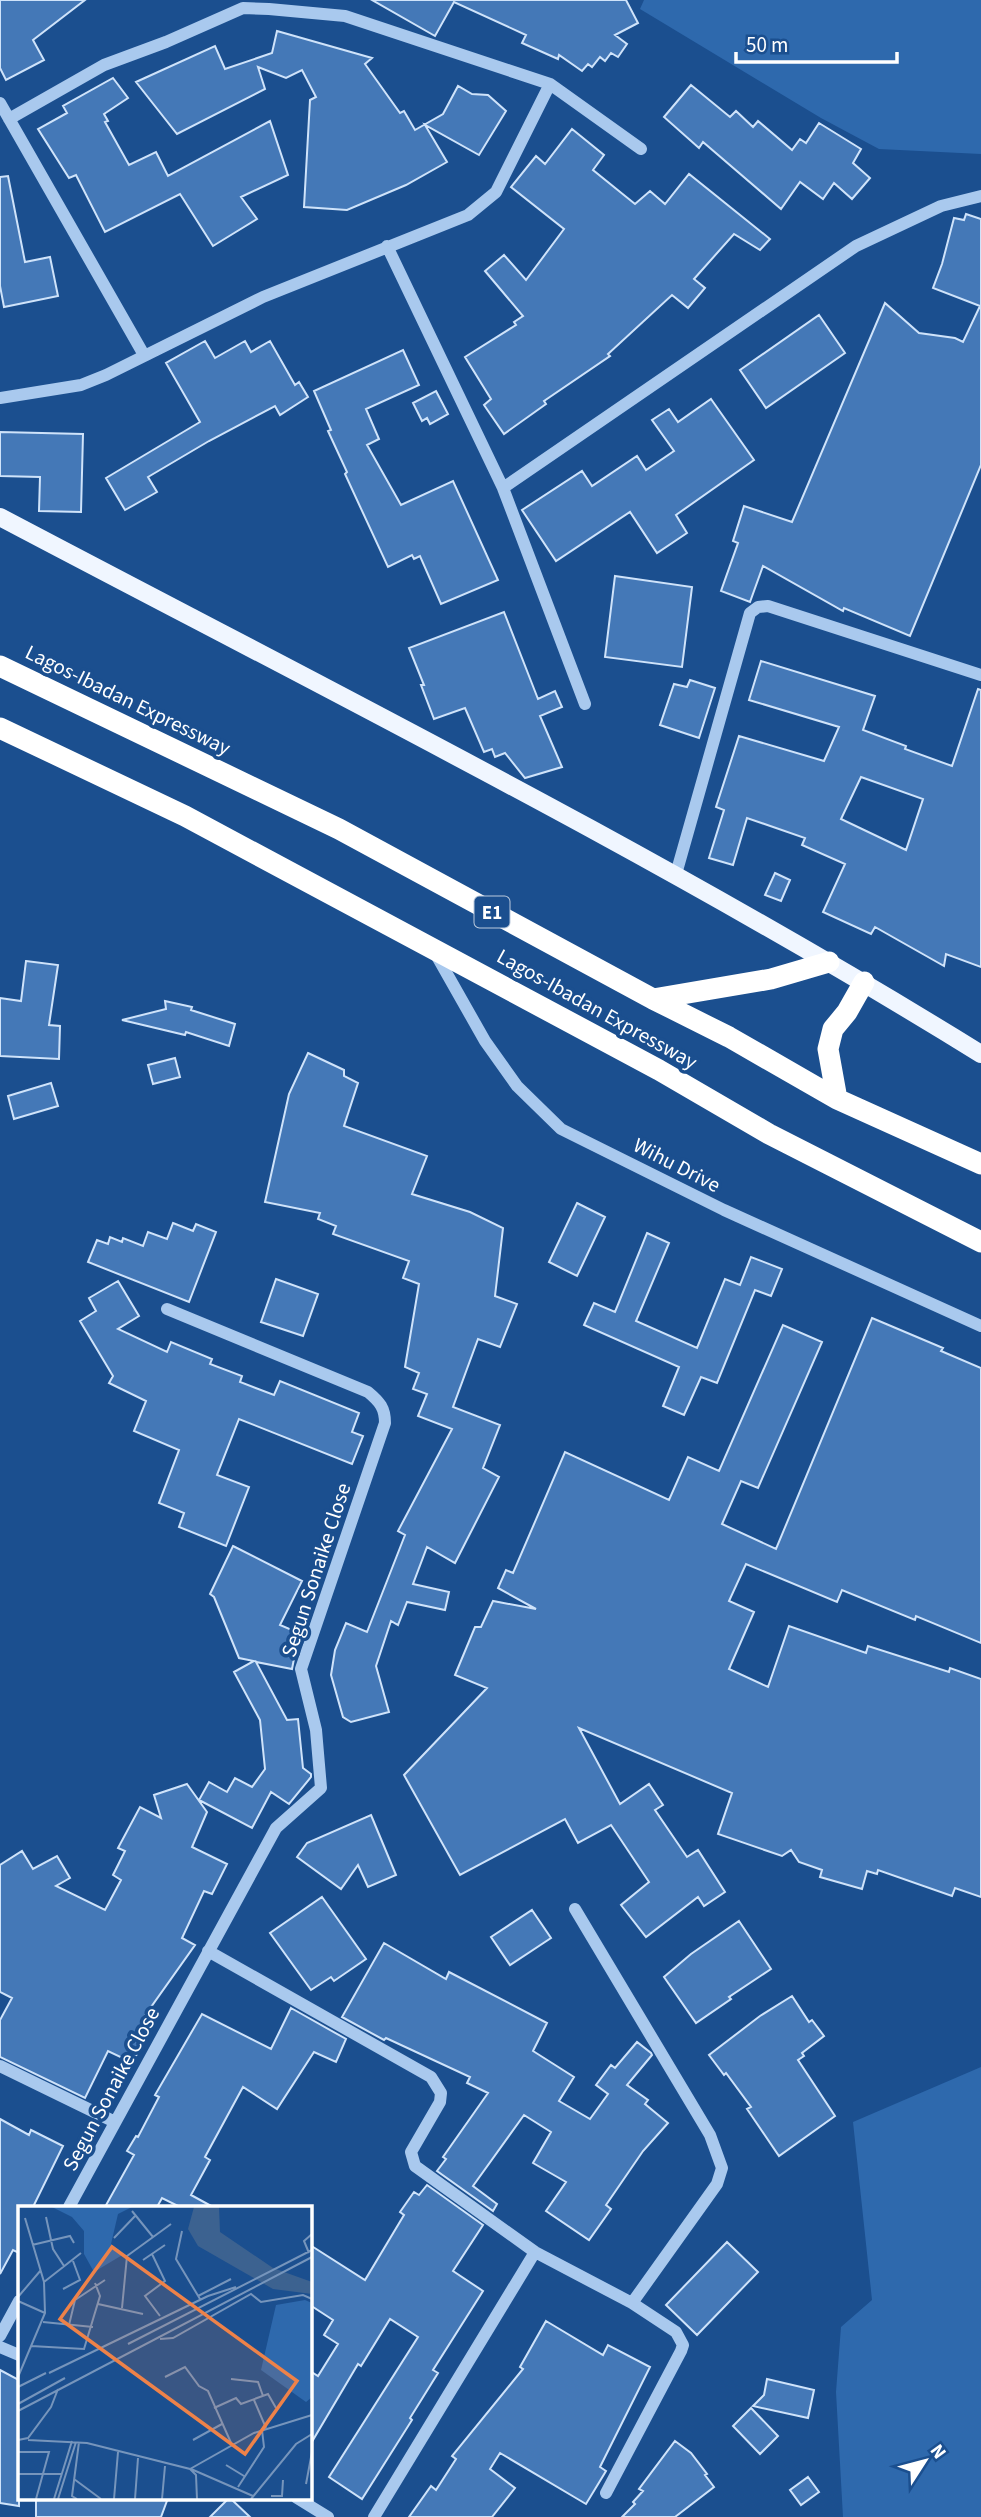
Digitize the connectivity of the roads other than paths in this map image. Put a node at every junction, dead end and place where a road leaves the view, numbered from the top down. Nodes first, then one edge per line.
1 (550, 83) junction
2 (0, 103) edge
3 (9, 119) junction
4 (641, 149) dead end
5 (981, 195) edge
6 (387, 246) junction
7 (144, 355) junction
8 (0, 398) edge
9 (503, 488) junction
10 (0, 517) edge
11 (0, 666) edge
12 (981, 675) edge
13 (585, 704) dead end
14 (0, 728) edge
15 (676, 874) junction
16 (432, 948) junction
17 (829, 962) junction
18 (864, 982) junction
19 (653, 999) junction
20 (981, 1054) edge
21 (837, 1099) junction
22 (981, 1164) edge
23 (981, 1242) edge
24 (167, 1309) dead end
25 (981, 1326) edge
26 (575, 1909) dead end
27 (208, 1951) junction
28 (0, 2066) edge
29 (115, 2122) junction
30 (70, 2206) edge
31 (535, 2252) junction
32 (18, 2303) edge
33 (632, 2303) junction
34 (0, 2336) edge
35 (0, 2347) edge
36 (18, 2355) edge
37 (606, 2493) dead end
38 (300, 2500) edge
39 (320, 2515) edge
40 (374, 2517) edge

1 - 3 street
1 - 4 street
1 - 6 street
2 - 3 street
3 - 7 street
5 - 9 street
6 - 7 street
6 - 9 street
7 - 8 street
9 - 13 street
10 - 15 main road
11 - 19 highway, Lagos-Ibadan Expressway / E1
12 - 15 street
14 - 16 highway, Lagos-Ibadan Expressway
15 - 17 main road
16 - 23 highway, Lagos-Ibadan Expressway
16 - 25 street, Wihu Drive
17 - 18 main road
17 - 19 highway
18 - 20 main road
18 - 21 highway
19 - 21 highway, Lagos-Ibadan Expressway / E1
21 - 22 highway, Lagos-Ibadan Expressway / E1
24 - 27 street, Segun Sonaike Close
26 - 33 street
27 - 29 street, Segun Sonaike Close
27 - 31 street
28 - 29 street
29 - 30 street, Segun Sonaike Close
31 - 33 street
31 - 40 street
32 - 34 street
33 - 37 street
35 - 36 street
38 - 39 street

